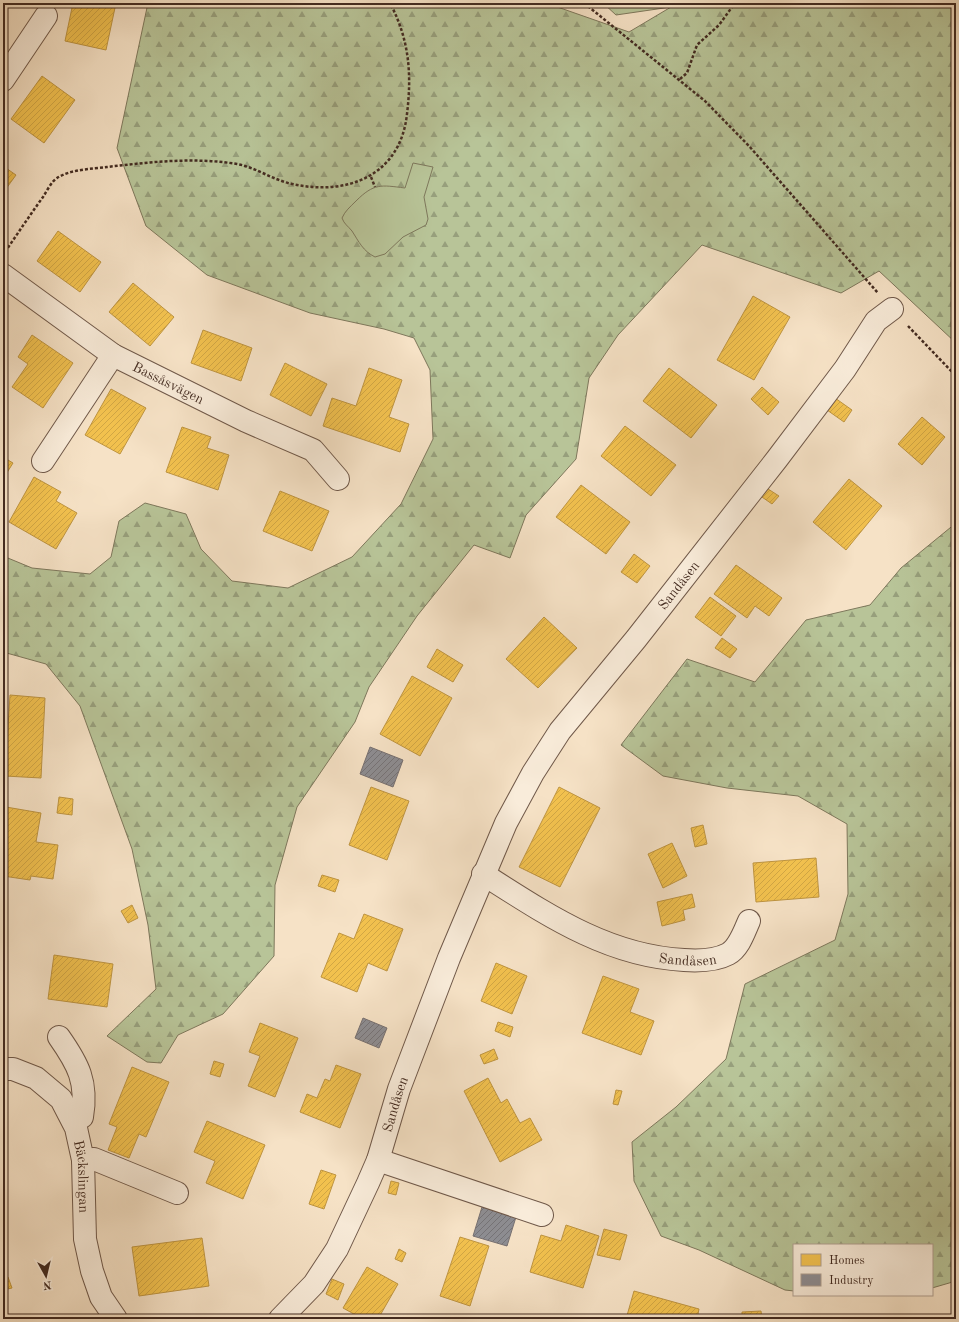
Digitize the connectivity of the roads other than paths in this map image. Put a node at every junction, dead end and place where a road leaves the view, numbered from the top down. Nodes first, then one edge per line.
1 (46, 16) dead end
2 (3, 80) edge
3 (3, 275) edge
4 (892, 309) road end
5 (113, 355) junction
6 (43, 461) dead end
7 (338, 479) dead end
8 (483, 874) junction
9 (749, 921) dead end
10 (59, 1037) dead end
11 (3, 1069) edge
12 (73, 1121) junction
13 (83, 1160) junction
14 (378, 1160) junction
15 (176, 1193) dead end
16 (542, 1215) dead end
17 (116, 1319) edge
18 (280, 1319) edge

1 - 2 street
3 - 5 street, Bassåsvägen
4 - 8 street, Sandåsen
5 - 6 street
5 - 7 street, Bassåsvägen
8 - 9 street, Sandåsen
8 - 14 street, Sandåsen
10 - 12 street
11 - 12 street, Bäckslingan
12 - 13 street, Bäckslingan
13 - 15 street
13 - 17 street, Bäckslingan
14 - 16 street
14 - 18 street, Sandåsen

